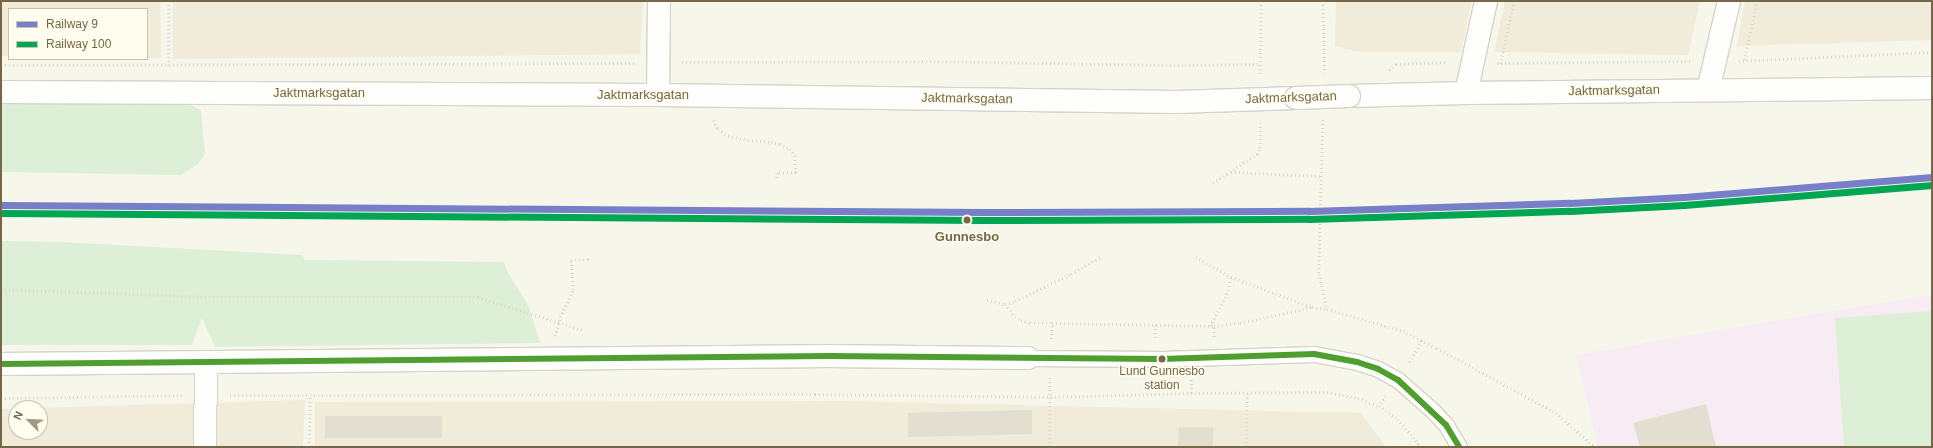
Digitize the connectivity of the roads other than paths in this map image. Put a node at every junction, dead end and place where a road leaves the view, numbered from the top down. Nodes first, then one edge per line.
1 (659, 1) edge
2 (1486, 1) edge
3 (1729, 1) edge
4 (1932, 88) edge
5 (1708, 90) junction
6 (1, 92) edge
7 (1466, 93) junction
8 (658, 95) junction
9 (1028, 358) joint
10 (206, 362) junction
11 (1, 364) edge
12 (205, 447) edge
13 (1459, 447) edge

1 - 8 street
2 - 7 street
3 - 5 street
4 - 5 street, Jaktmarksgatan
5 - 7 street, Jaktmarksgatan
6 - 8 street, Jaktmarksgatan
7 - 8 street, Jaktmarksgatan, bridge
9 - 10 street
9 - 13 lane
10 - 11 street
10 - 12 street

